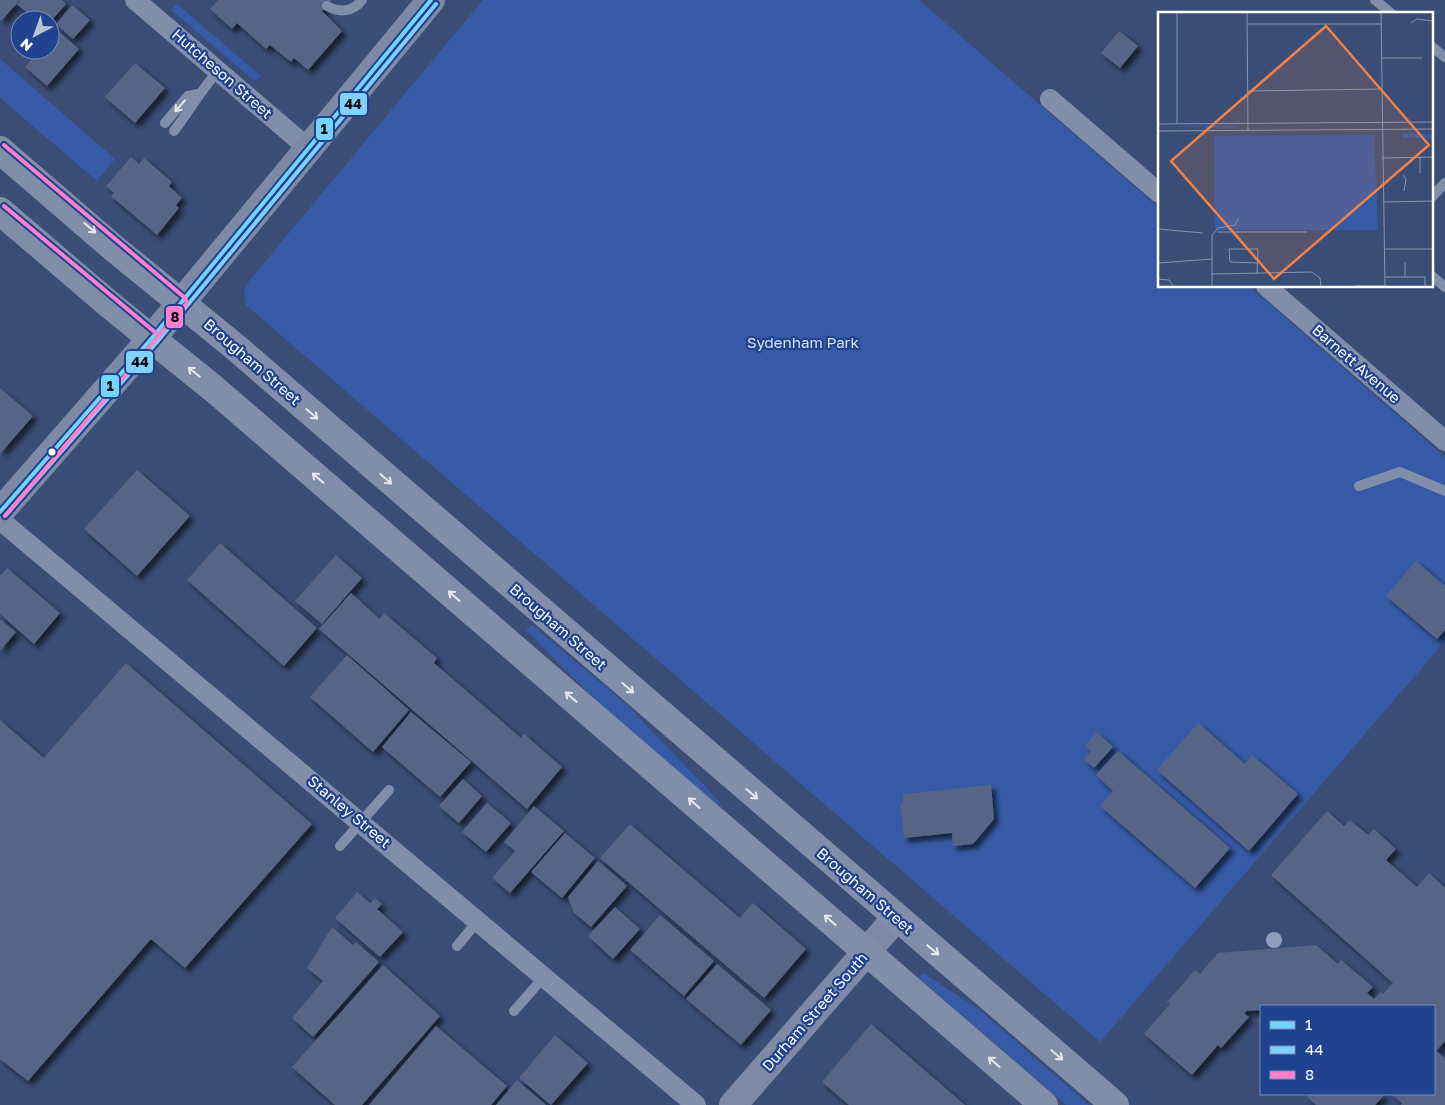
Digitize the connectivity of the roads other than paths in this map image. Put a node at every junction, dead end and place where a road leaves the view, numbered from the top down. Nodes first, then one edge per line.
1 (135, 0) edge
2 (362, 0) edge
3 (431, 0) edge
4 (1375, 0) edge
5 (327, 6) dead end
6 (1390, 12) edge
7 (1432, 47) edge
8 (1445, 58) edge
9 (218, 71) junction
10 (198, 94) junction
11 (1050, 99) dead end
12 (165, 123) dead end
13 (174, 131) dead end
14 (308, 149) junction
15 (0, 150) edge
16 (1445, 184) edge
17 (1158, 192) edge
18 (1432, 197) edge
19 (0, 212) edge
20 (1432, 276) edge
21 (1445, 286) edge
22 (1268, 288) edge
23 (181, 303) junction
24 (152, 338) junction
25 (1445, 441) edge
26 (1359, 486) dead end
27 (1445, 491) edge
28 (0, 512) edge
29 (0, 520) edge
30 (389, 790) dead end
31 (362, 823) junction
32 (340, 846) dead end
33 (896, 918) junction
34 (477, 922) junction
35 (457, 946) dead end
36 (867, 952) junction
37 (544, 978) junction
38 (514, 1011) dead end
39 (696, 1105) edge
40 (733, 1105) edge
41 (1044, 1105) edge
42 (1115, 1105) edge

1 - 9 street, Hutcheson Street
2 - 5 lane
3 - 14 main road
4 - 6 lane
7 - 8 lane
9 - 10 lane
9 - 14 street, Hutcheson Street
10 -> 12 lane
10 - 13 lane
11 - 17 street
14 - 23 main road
15 -> 23 highway, Brougham Street
16 - 18 lane
19 - 24 highway
20 - 21 lane
22 - 25 street, Barnett Avenue
23 - 24 main road
23 -> 33 highway, Brougham Street
24 - 28 main road
36 -> 24 highway
26 - 27 lane
29 - 31 street, Stanley Street
30 - 31 lane
31 - 32 lane
31 - 34 street, Stanley Street
33 - 36 main road, Durham Street South
33 -> 42 highway, Brougham Street
34 - 35 lane
34 - 37 street, Stanley Street
36 - 40 main road, Durham Street South
41 -> 36 highway
37 - 38 lane
37 - 39 street, Stanley Street

